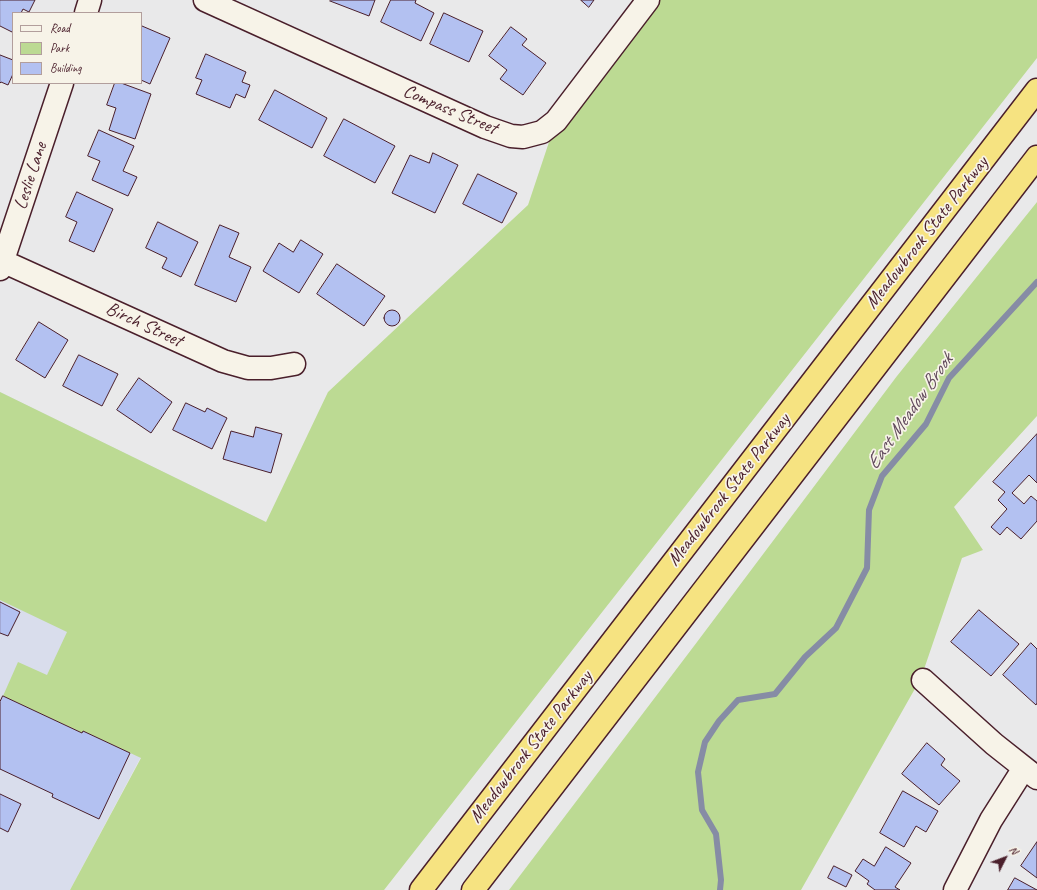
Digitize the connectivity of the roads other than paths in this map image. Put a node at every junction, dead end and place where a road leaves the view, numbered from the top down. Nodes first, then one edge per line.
1 (90, 0) edge
2 (205, 0) edge
3 (648, 0) edge
4 (86, 12) edge
5 (62, 84) edge
6 (1037, 90) edge
7 (1037, 157) edge
8 (1, 263) edge
9 (294, 364) dead end
10 (923, 680) dead end
11 (1031, 773) edge
12 (421, 890) edge
13 (473, 890) edge
14 (955, 890) edge

1 - 4 street
2 - 3 street, Compass Street
5 - 8 street, Leslie Lane
6 - 12 highway, Meadowbrook State Parkway
7 - 13 highway
8 - 9 street, Birch Street
10 - 11 street
11 - 14 street

